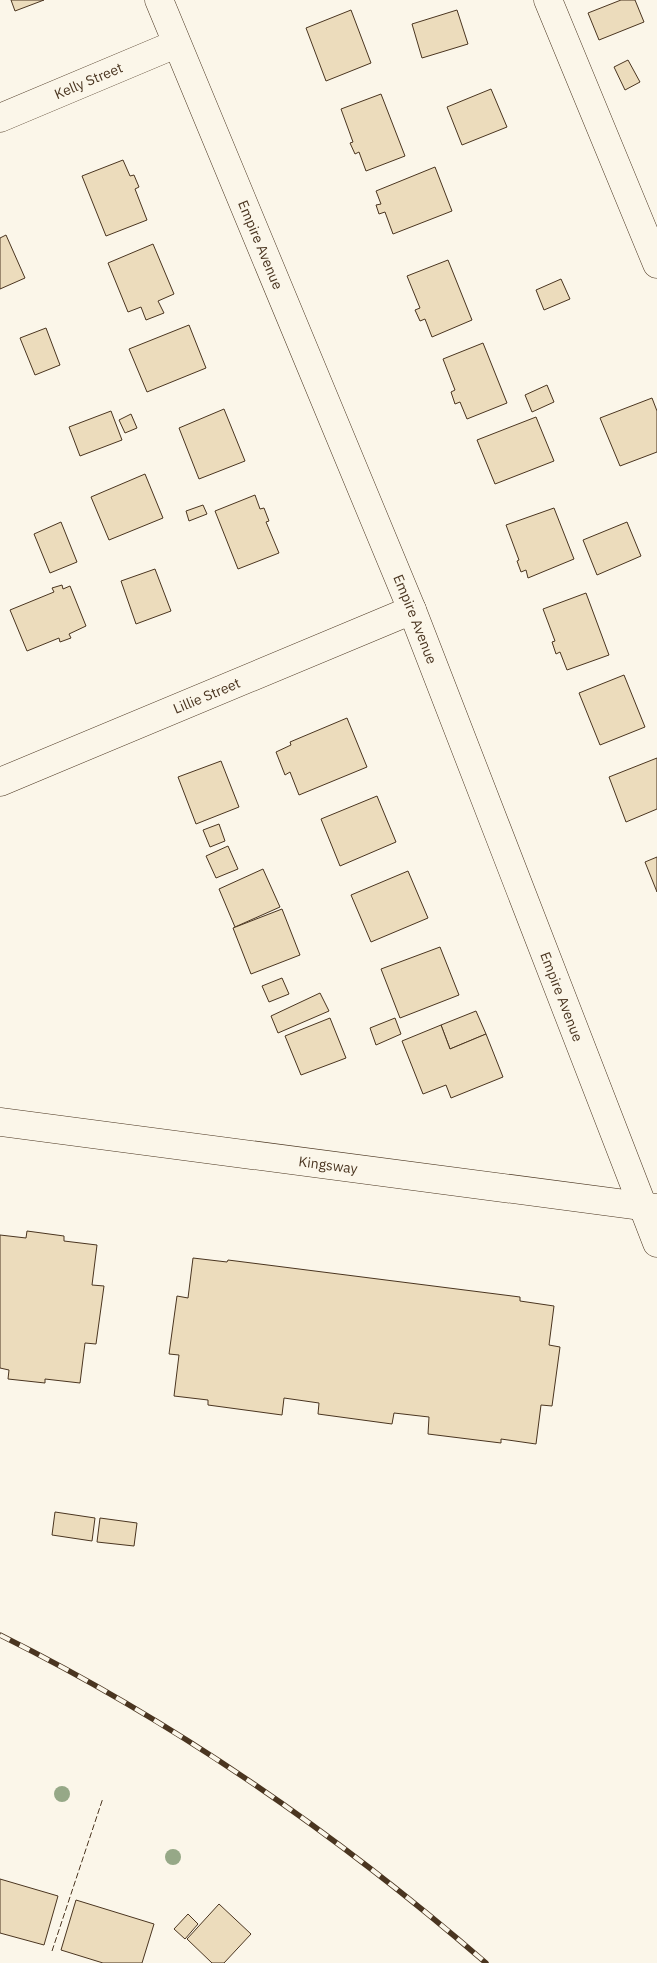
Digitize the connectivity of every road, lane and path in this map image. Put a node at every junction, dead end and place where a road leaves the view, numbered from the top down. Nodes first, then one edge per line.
1 (159, 0) edge
2 (548, 0) edge
3 (176, 44) junction
4 (0, 118) edge
5 (657, 264) edge
6 (412, 610) junction
7 (0, 782) edge
8 (0, 1122) edge
9 (649, 1206) edge
10 (657, 1243) edge

1 - 3 street, Empire Avenue
2 - 5 street
3 - 4 street, Kelly Street
3 - 6 street, Empire Avenue
6 - 7 street, Lillie Street
6 - 9 street, Empire Avenue
8 - 9 street, Kingsway
9 - 10 street, Empire Avenue

